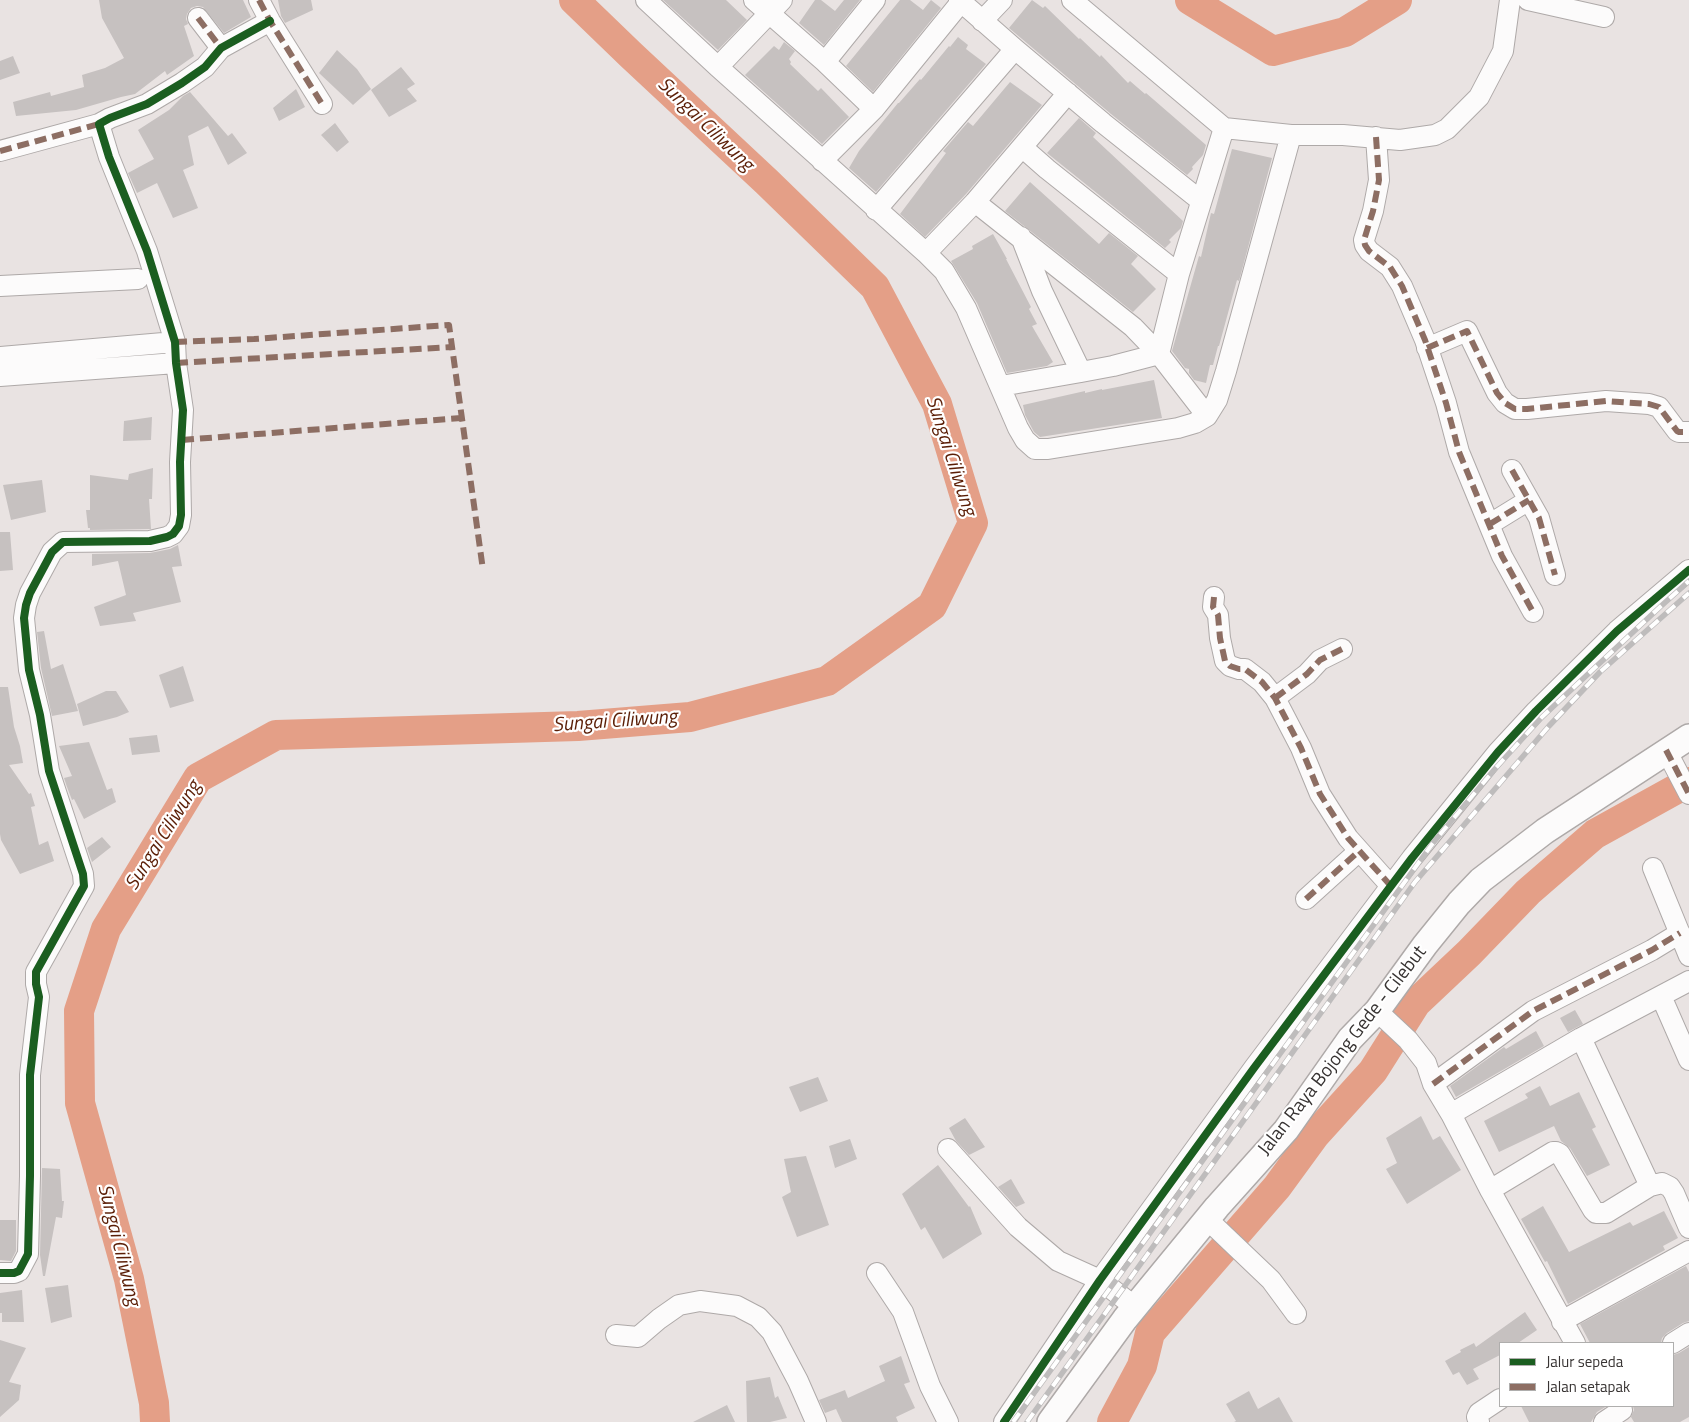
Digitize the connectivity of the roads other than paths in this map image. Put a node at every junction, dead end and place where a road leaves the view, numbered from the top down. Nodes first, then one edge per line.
1 (259, 0) edge
2 (646, 0) edge
3 (754, 0) edge
4 (875, 0) edge
5 (1002, 0) edge
6 (1072, 0) edge
7 (1510, 0) edge
8 (1528, 0) edge
9 (960, 1) edge
10 (776, 7) edge
11 (1604, 17) dead end
12 (198, 18) dead end
13 (270, 21) junction
14 (982, 21) junction
15 (221, 48) junction
16 (1015, 50) junction
17 (824, 62) junction
18 (718, 67) junction
19 (1068, 93) junction
20 (322, 104) dead end
21 (874, 109) junction
22 (99, 124) junction
23 (1224, 128) junction
24 (1291, 135) junction
25 (1376, 137) junction
26 (1022, 147) junction
27 (0, 151) edge
28 (822, 161) junction
29 (1201, 201) junction
30 (975, 202) junction
31 (876, 210) junction
32 (1021, 237) junction
33 (926, 253) junction
34 (1179, 274) junction
35 (138, 279) dead end
36 (0, 286) edge
37 (175, 342) junction
38 (1427, 348) junction
39 (1159, 354) junction
40 (0, 357) edge
41 (176, 363) junction
42 (1081, 372) junction
43 (0, 376) edge
44 (1001, 386) junction
45 (1206, 416) junction
46 (1689, 432) edge
47 (1512, 470) dead end
48 (1529, 500) junction
49 (1490, 524) junction
50 (1689, 570) edge
51 (1555, 575) dead end
52 (1214, 597) dead end
53 (1533, 612) dead end
54 (1342, 649) dead end
55 (1276, 698) junction
56 (1689, 736) edge
57 (1671, 758) junction
58 (1689, 794) edge
59 (1359, 851) junction
60 (1653, 868) dead end
61 (1390, 885) junction
62 (1306, 899) dead end
63 (1680, 933) junction
64 (1689, 956) edge
65 (1689, 981) edge
66 (1661, 996) junction
67 (1381, 1013) junction
68 (1581, 1038) junction
69 (1689, 1060) edge
70 (1438, 1080) junction
71 (1455, 1111) junction
72 (948, 1149) dead end
73 (1650, 1186) junction
74 (1495, 1187) junction
75 (1216, 1227) junction
76 (1689, 1228) edge
77 (1689, 1251) edge
78 (0, 1273) edge
79 (877, 1273) dead end
80 (1100, 1280) junction
81 (1135, 1307) junction
82 (1296, 1314) dead end
83 (1567, 1319) junction
84 (1689, 1333) edge
85 (616, 1335) dead end
86 (1575, 1342) edge
87 (1586, 1342) edge
88 (1674, 1342) edge
89 (1499, 1401) edge
90 (816, 1422) edge
91 (948, 1422) edge
92 (1004, 1422) edge
93 (1050, 1422) edge
94 (1479, 1422) edge

1 - 13 street
2 - 18 street
3 - 10 street
4 - 17 street
5 - 14 street
6 - 23 street
7 - 25 street
8 - 11 street
9 - 14 street
9 - 21 street
10 - 17 street
10 - 18 street
12 - 15 street
13 - 15 street
13 - 20 street
14 - 16 street
15 - 22 street
16 - 19 street
16 - 31 street
17 - 21 street
18 - 28 street
19 - 26 street
19 - 29 street
21 - 28 street
22 - 27 street
22 - 37 street
23 - 24 street
23 - 29 street
24 - 25 street
24 - 45 street
25 - 38 street
26 - 30 street
26 - 34 street
28 - 31 street
29 - 34 street
30 - 32 street
30 - 33 street
31 - 33 street
32 - 39 street
32 - 42 street
33 - 44 street
34 - 39 street
35 - 36 street
37 - 40 street
37 - 41 street
38 - 46 street
38 - 49 street
39 - 42 street
39 - 45 street
41 - 43 street
41 - 78 street
42 - 44 street
44 - 45 street
47 - 48 street
48 - 49 street
48 - 51 street
49 - 53 street
50 - 61 street
52 - 55 street
54 - 55 street
55 - 59 street
56 - 57 main road, Jalan Raya Bojong Gede - Cilebut
57 - 58 street
57 - 67 main road, Jalan Raya Bojong Gede - Cilebut
59 - 61 street
59 - 62 street
60 - 63 street
61 - 80 street
63 - 64 street
63 - 70 street
65 - 66 street
66 - 68 street
66 - 69 street
67 - 70 street
67 - 75 main road, Jalan Raya Bojong Gede - Cilebut
68 - 71 street
68 - 73 street
70 - 71 street
71 - 74 street
72 - 80 street
73 - 74 street
73 - 76 street
74 - 83 street
75 - 81 main road, Jalan Raya Bojong Gede - Cilebut
75 - 82 street
77 - 83 street
79 - 91 street
80 - 81 street
80 - 92 street
81 - 93 main road, Jalan Raya Bojong Gede - Cilebut
83 - 86 street
83 - 87 street
84 - 88 street
85 - 90 street
89 - 94 street

